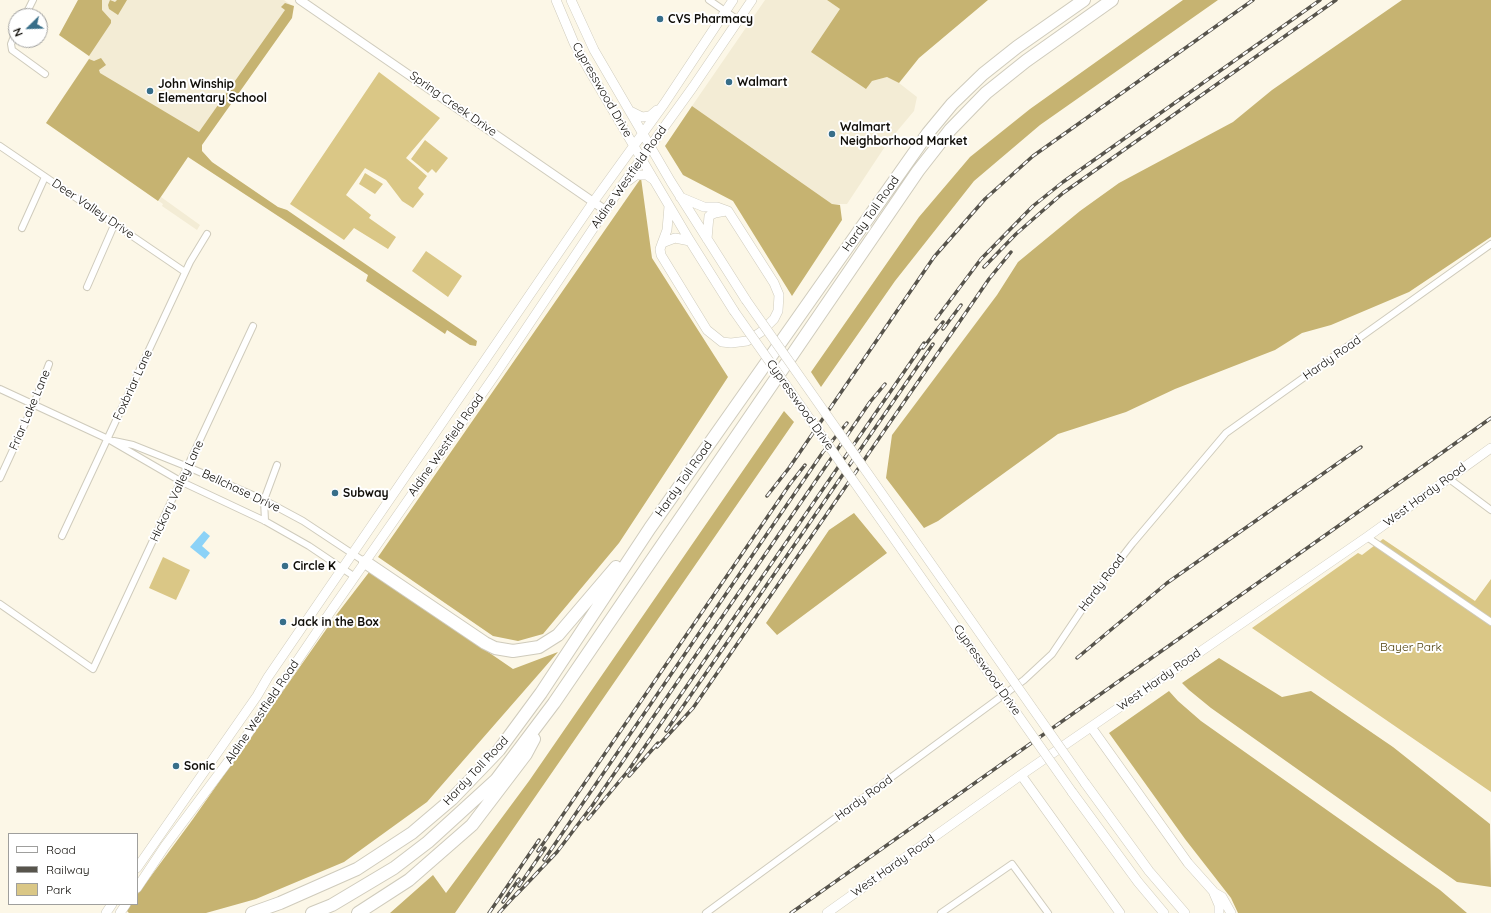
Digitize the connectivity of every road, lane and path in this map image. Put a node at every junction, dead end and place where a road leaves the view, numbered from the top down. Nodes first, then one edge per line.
1 (300, 0) edge
2 (556, 0) edge
3 (571, 0) edge
4 (709, 0) edge
5 (733, 0) edge
6 (752, 0) edge
7 (1084, 0) edge
8 (1112, 0) edge
9 (725, 11) junction
10 (577, 15) junction
11 (564, 20) junction
12 (738, 20) junction
13 (12, 48) edge
14 (45, 74) dead end
15 (664, 104) junction
16 (628, 110) junction
17 (642, 134) junction
18 (0, 146) edge
19 (635, 146) junction
20 (650, 146) junction
21 (642, 158) junction
22 (45, 177) junction
23 (655, 181) junction
24 (621, 186) junction
25 (680, 197) junction
26 (594, 201) junction
27 (669, 206) junction
28 (605, 210) junction
29 (728, 211) junction
30 (115, 223) junction
31 (22, 228) dead end
32 (207, 234) dead end
33 (707, 238) junction
34 (690, 241) junction
35 (662, 243) junction
36 (1491, 244) edge
37 (185, 272) junction
38 (540, 283) junction
39 (87, 287) dead end
40 (551, 293) junction
41 (254, 326) dead end
42 (49, 364) dead end
43 (482, 366) junction
44 (495, 375) junction
45 (0, 389) edge
46 (34, 404) junction
47 (108, 439) junction
48 (426, 447) junction
49 (1491, 448) edge
50 (438, 457) junction
51 (277, 465) dead end
52 (188, 466) junction
53 (0, 478) edge
54 (1448, 478) junction
55 (182, 482) junction
56 (264, 500) junction
57 (1491, 510) edge
58 (265, 521) junction
59 (650, 528) junction
60 (62, 536) dead end
61 (1367, 536) junction
62 (353, 554) junction
63 (365, 562) junction
64 (343, 569) junction
65 (355, 577) junction
66 (0, 604) edge
67 (1491, 622) edge
68 (257, 696) junction
69 (268, 703) junction
70 (554, 703) junction
71 (1091, 727) junction
72 (1021, 775) junction
73 (199, 780) junction
74 (209, 787) junction
75 (154, 842) junction
76 (163, 849) junction
77 (138, 866) edge
78 (1150, 871) junction
79 (138, 886) edge
80 (1213, 891) junction
81 (1161, 911) edge
82 (252, 913) edge
83 (312, 913) edge
84 (358, 913) edge
85 (706, 913) edge
86 (827, 913) edge
87 (941, 913) edge
88 (1048, 913) edge
89 (1120, 913) edge
90 (1185, 913) edge
91 (1192, 913) edge
92 (1219, 913) edge
93 (1231, 913) edge

1 - 26 street, Spring Creek Drive
2 - 11 main road, Cypresswood Drive
3 - 10 main road, Cypresswood Drive
4 - 9 street
5 - 9 main road, Aldine Westfield Road
6 - 12 main road, Aldine Westfield Road
7 - 59 highway, Hardy Toll Road
8 - 70 highway, Hardy Toll Road
9 - 12 street
9 - 15 main road, Aldine Westfield Road
10 - 11 main road
10 - 16 main road, Cypresswood Drive
11 - 19 main road, Cypresswood Drive
12 - 20 main road, Aldine Westfield Road
13 - 14 street
15 - 16 main road
15 - 17 main road, Aldine Westfield Road
16 - 17 main road, Cypresswood Drive
17 - 19 main road, Aldine Westfield Road
17 - 20 main road, Cypresswood Drive
18 - 22 street, Deer Valley Drive
19 - 21 main road, Cypresswood Drive
19 - 26 main road, Aldine Westfield Road
20 - 21 main road, Aldine Westfield Road
20 - 25 main road, Cypresswood Drive
21 - 23 main road, Cypresswood Drive
21 - 24 main road, Aldine Westfield Road
22 - 30 street, Deer Valley Drive
22 - 31 street
23 - 24 main road
23 - 27 main road, Cypresswood Drive
24 - 28 main road, Aldine Westfield Road
25 - 29 main road
25 - 33 main road, Cypresswood Drive
26 - 28 street, Spring Creek Drive
26 - 38 main road, Aldine Westfield Road
27 - 34 main road, Cypresswood Drive
27 - 35 main road
28 - 40 main road, Aldine Westfield Road
29 - 33 main road
29 - 35 main road
30 - 37 street, Deer Valley Drive
30 - 39 street
32 - 37 street, Foxbriar Lane
33 - 78 main road, Cypresswood Drive, bridge
34 - 35 main road
34 - 81 main road, Cypresswood Drive, bridge
36 - 85 street, Hardy Road
37 - 47 street, Foxbriar Lane
38 - 40 main road
38 - 43 main road, Aldine Westfield Road
40 - 44 main road, Aldine Westfield Road
41 - 52 street, Hickory Valley Lane
42 - 46 street, Friar Lake Lane
43 - 44 main road
43 - 48 main road, Aldine Westfield Road
44 - 50 main road, Aldine Westfield Road
45 - 46 street, Bellchase Drive
46 - 47 street, Bellchase Drive
46 - 53 street, Friar Lake Lane
47 - 52 street, Bellchase Drive
47 - 55 street, Bellchase Drive
47 - 60 street, Foxbriar Lane
48 - 50 main road
48 - 62 main road, Aldine Westfield Road
49 - 54 main road, West Hardy Road
50 - 63 main road, Aldine Westfield Road
51 - 56 street
52 - 55 street, Hickory Valley Lane
52 - 56 street, Bellchase Drive
54 - 57 street
54 - 61 main road, West Hardy Road
55 - 58 street, Bellchase Drive
55 - 66 street, Hickory Valley Lane
56 - 58 street
56 - 62 street, Bellchase Drive
58 - 64 street, Bellchase Drive
59 - 63 highway
59 - 82 highway, Hardy Toll Road
61 - 67 street
61 - 71 main road, West Hardy Road
62 - 63 street, Bellchase Drive
62 - 64 main road, Aldine Westfield Road
63 - 65 main road, Aldine Westfield Road
64 - 65 street, Bellchase Drive
64 - 68 main road, Aldine Westfield Road
65 - 69 main road, Aldine Westfield Road
68 - 69 main road
68 - 73 main road, Aldine Westfield Road
69 - 74 main road, Aldine Westfield Road
70 - 83 highway, Hardy Toll Road
70 - 84 highway
71 - 72 main road, West Hardy Road
71 - 80 main road
72 - 86 main road, West Hardy Road
72 - 89 main road
73 - 74 main road
73 - 75 main road, Aldine Westfield Road
74 - 76 main road, Aldine Westfield Road
75 - 76 main road
75 - 77 main road, Aldine Westfield Road
76 - 79 main road, Aldine Westfield Road
78 - 90 main road
78 - 91 main road
80 - 92 main road
80 - 93 main road
87 - 88 street

